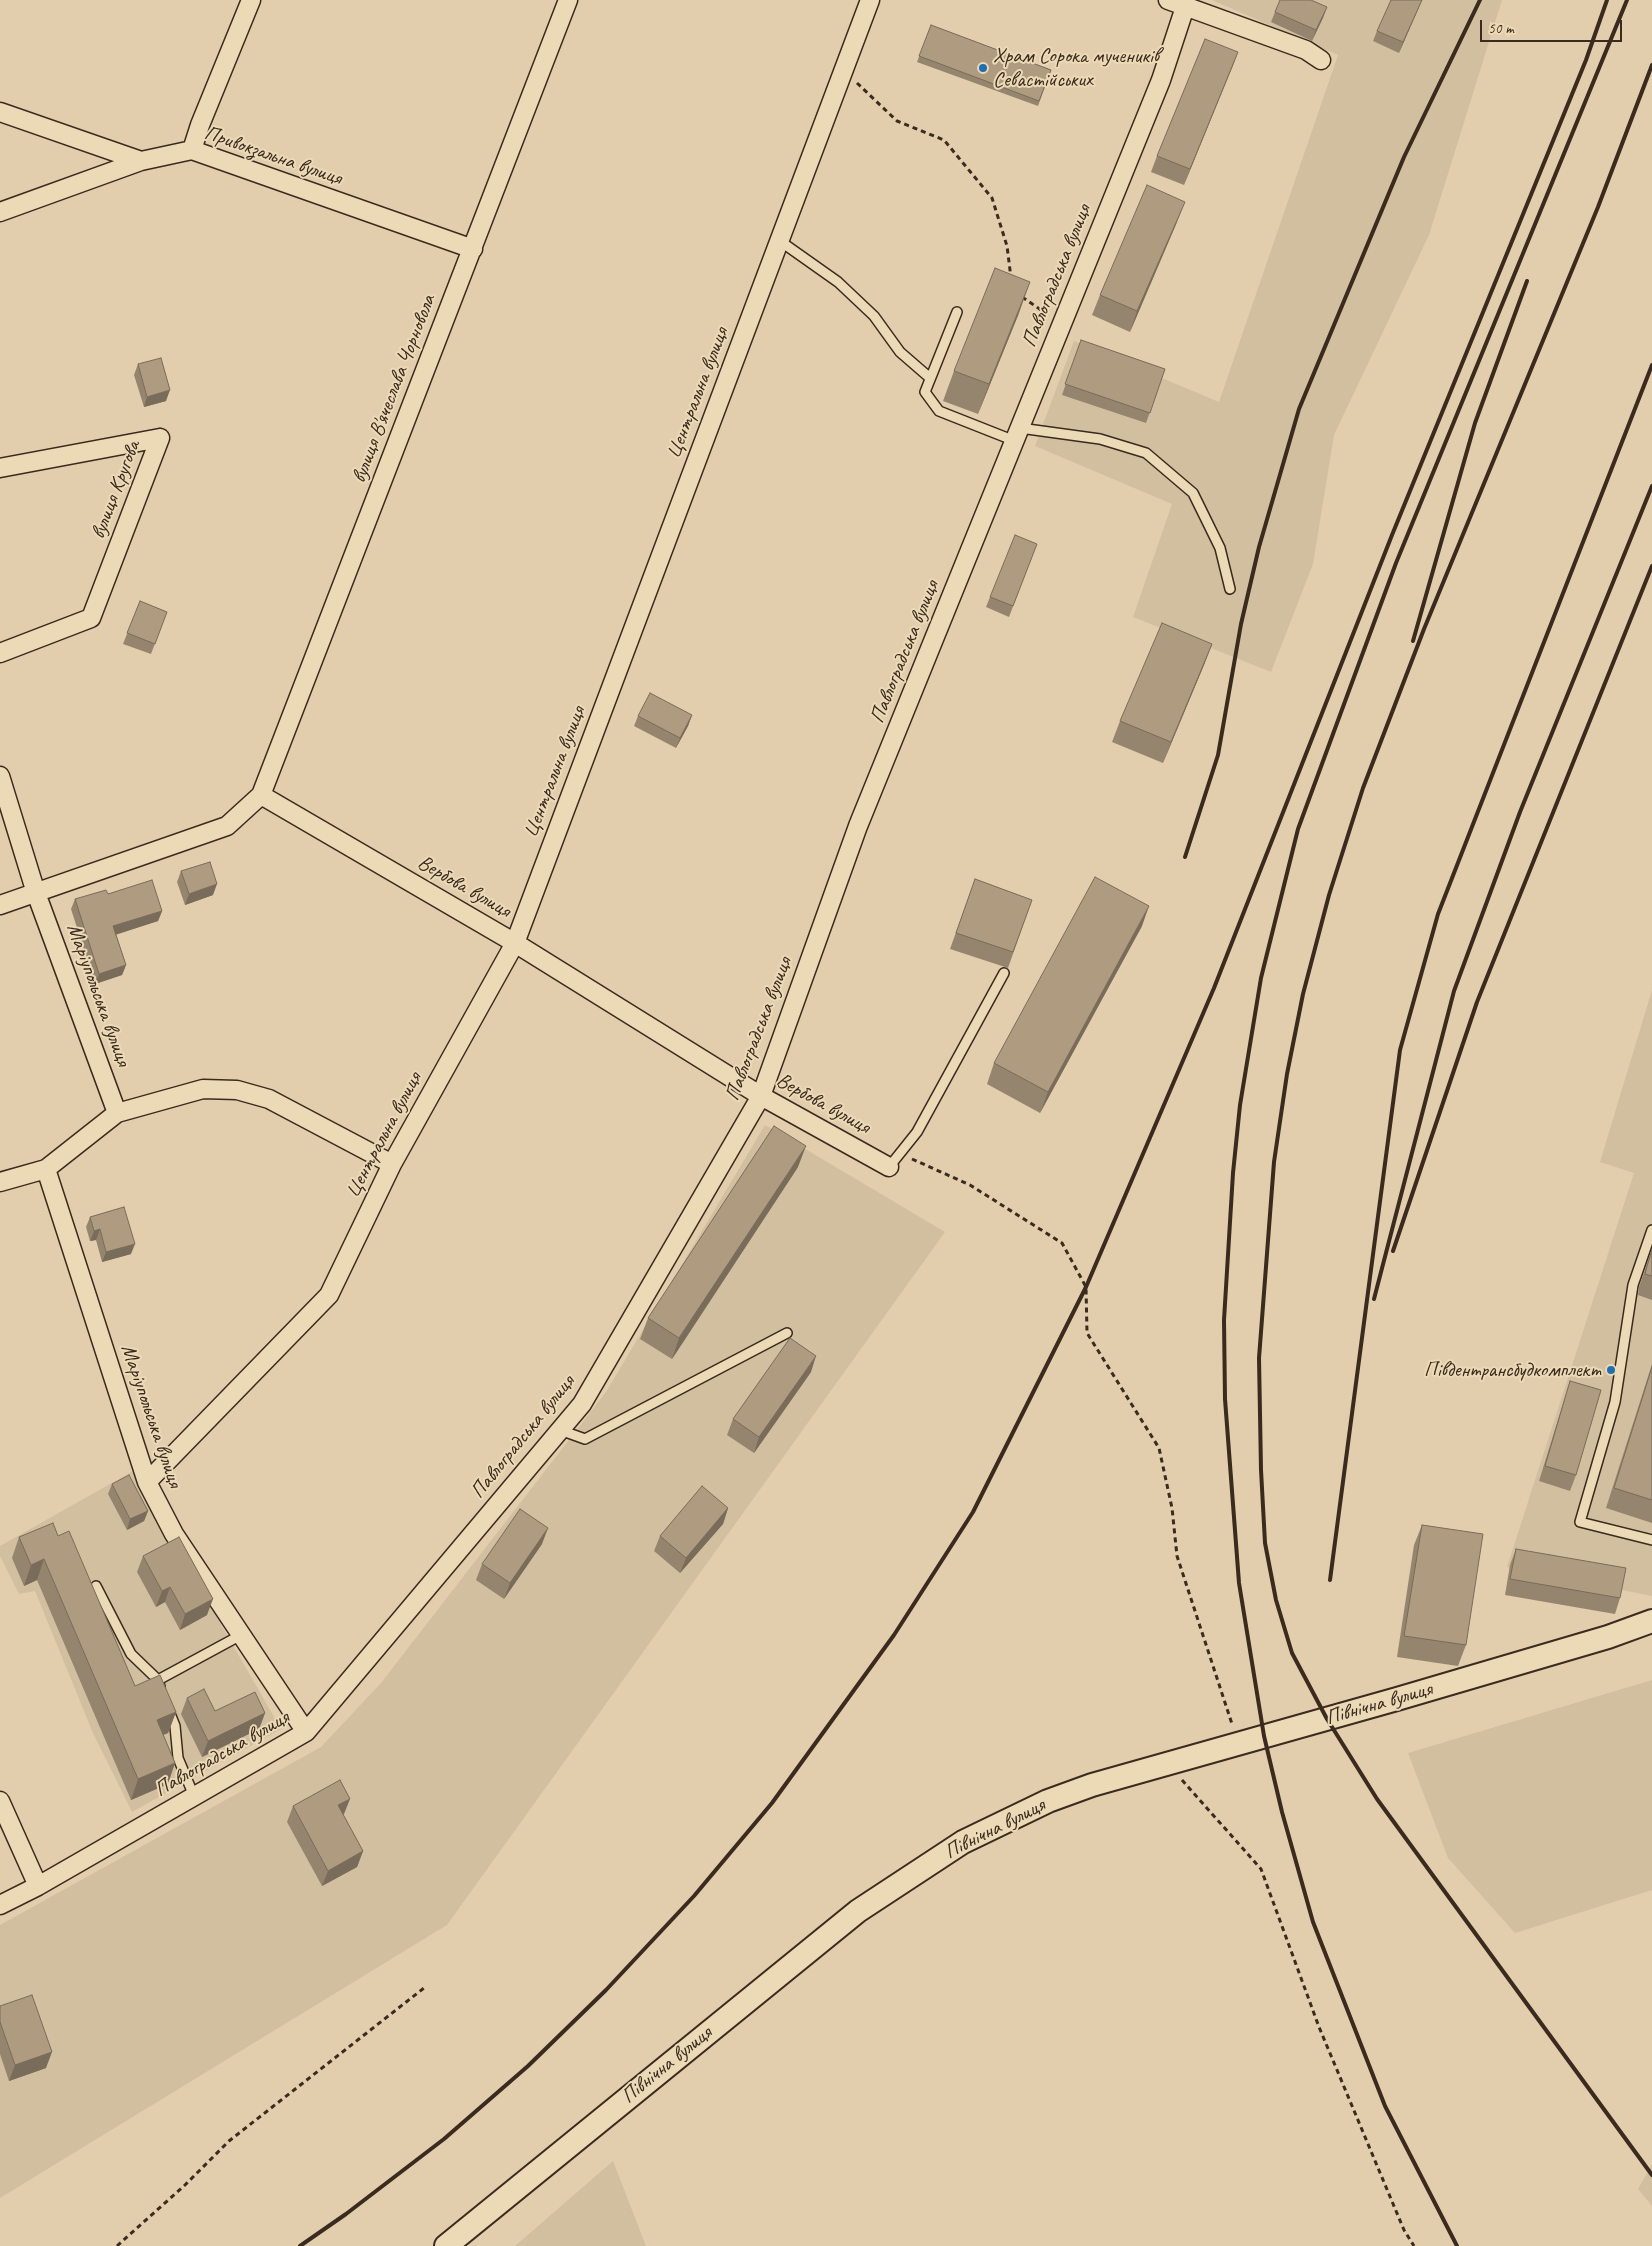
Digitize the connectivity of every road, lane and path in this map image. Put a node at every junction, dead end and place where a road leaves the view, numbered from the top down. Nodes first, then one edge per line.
1 (251, 0) edge
2 (568, 0) edge
3 (870, 0) edge
4 (1168, 0) edge
5 (1185, 7) junction
6 (1321, 60) dead end
7 (844, 70) junction
8 (0, 112) edge
9 (192, 150) junction
10 (141, 160) junction
11 (0, 212) edge
12 (780, 241) junction
13 (473, 249) junction
14 (1011, 282) edge
15 (1020, 295) edge
16 (957, 312) dead end
17 (1062, 325) junction
18 (930, 378) junction
19 (1017, 434) junction
20 (0, 468) edge
21 (1230, 589) dead end
22 (0, 653) edge
23 (0, 776) edge
24 (261, 795) junction
25 (36, 894) junction
26 (0, 905) edge
27 (515, 943) junction
28 (1004, 973) dead end
29 (761, 1096) junction
30 (117, 1113) junction
31 (894, 1160) junction
32 (392, 1164) junction
33 (46, 1169) junction
34 (0, 1182) edge
35 (1652, 1230) edge
36 (787, 1333) dead end
37 (560, 1430) junction
38 (147, 1482) junction
39 (1652, 1540) edge
40 (96, 1586) dead end
41 (1652, 1621) edge
42 (241, 1634) junction
43 (158, 1680) junction
44 (306, 1732) junction
45 (1238, 1744) junction
46 (1165, 1764) junction
47 (194, 1796) junction
48 (0, 1801) edge
49 (38, 1886) junction
50 (0, 1904) edge
51 (424, 1988) dead end
52 (117, 2246) edge
53 (446, 2246) edge
54 (1414, 2246) edge

1 - 9 street
2 - 13 street, вулиця В'ячеслава Чорновола
3 - 7 street, Центральна вулиця
4 - 5 street
5 - 6 street
5 - 17 street, Павлоградська вулиця
7 - 12 street, Центральна вулиця
7 - 14 path
8 - 10 street
9 - 10 street, Привокзальна вулиця
9 - 13 street, Привокзальна вулиця
10 - 11 street, Привокзальна вулиця
12 - 18 lane
12 - 27 street, Центральна вулиця
13 - 24 street, вулиця В'ячеслава Чорновола
15 - 17 path
16 - 18 lane
17 - 19 street, Павлоградська вулиця
18 - 19 lane
19 - 21 lane
19 - 29 street, Павлоградська вулиця
20 - 22 street, вулиця Кругова
23 - 25 street, Маріупольська вулиця
24 - 25 street
24 - 27 street, Вербова вулиця
25 - 26 street
25 - 30 street, Маріупольська вулиця
27 - 29 street, Вербова вулиця
27 - 32 street, Центральна вулиця
28 - 31 lane
29 - 31 street, Вербова вулиця
29 - 37 street, Павлоградська вулиця
30 - 32 street
30 - 33 street
31 - 45 path
32 - 38 street, Центральна вулиця
33 - 34 street
33 - 38 street, Маріупольська вулиця
35 - 39 lane
36 - 37 lane
37 - 44 street, Павлоградська вулиця
38 - 42 street, Маріупольська вулиця
40 - 43 lane
41 - 45 street, Північна вулиця
42 - 43 lane
42 - 44 street, Маріупольська вулиця
43 - 47 lane
44 - 47 street, Павлоградська вулиця
45 - 46 street, Північна вулиця
46 - 53 street, Північна вулиця
46 - 54 path
47 - 49 street, Павлоградська вулиця
48 - 49 street
49 - 50 street, Павлоградська вулиця
51 - 52 path

